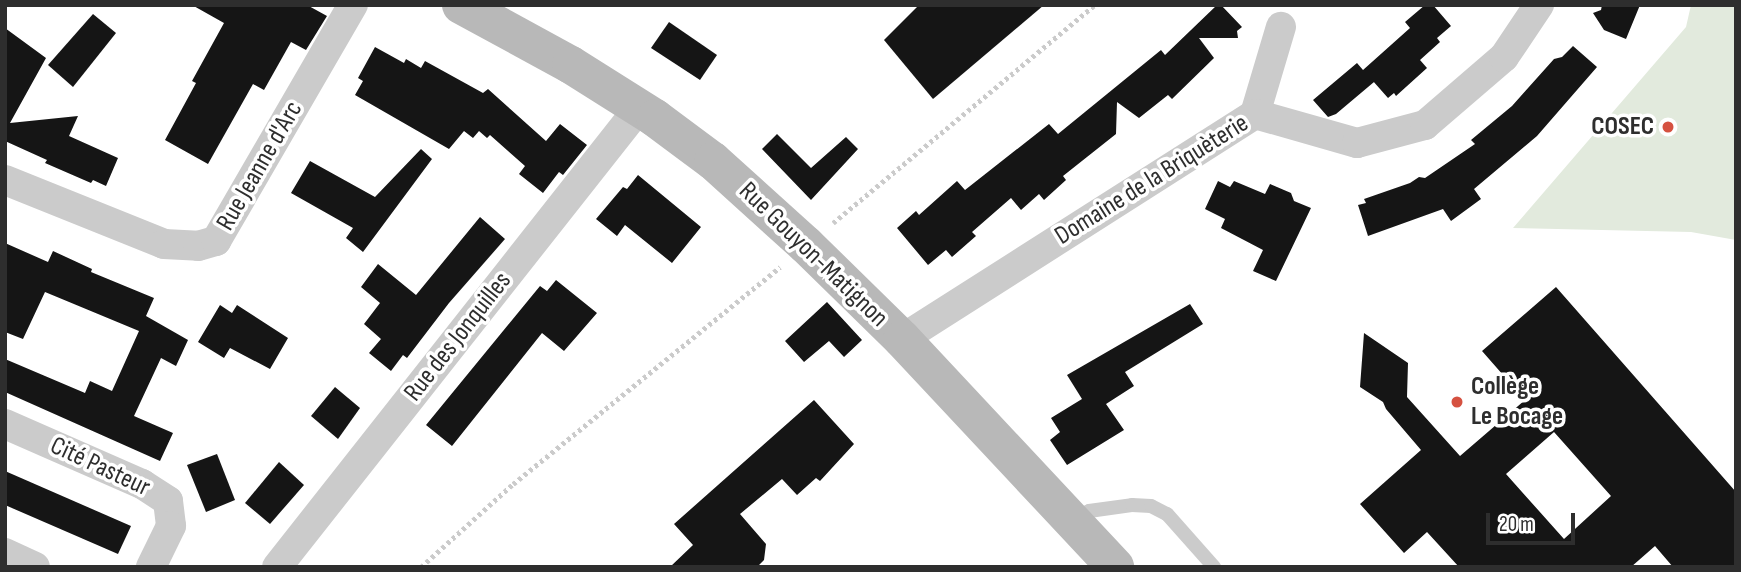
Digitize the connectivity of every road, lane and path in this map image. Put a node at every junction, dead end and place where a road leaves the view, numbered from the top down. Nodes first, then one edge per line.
1 (353, 5) edge
2 (461, 5) edge
3 (1095, 5) edge
4 (1538, 5) edge
5 (1281, 27) dead end
6 (639, 108) junction
7 (1255, 114) junction
8 (5, 180) edge
9 (806, 245) junction
10 (902, 339) junction
11 (5, 424) edge
12 (1073, 521) junction
13 (5, 553) edge
14 (35, 567) edge
15 (151, 567) edge
16 (277, 567) edge
17 (421, 567) edge
18 (1115, 567) edge
19 (1214, 567) edge

1 - 8 street, Rue Jeanne d'Arc
2 - 6 main road, Rue Gouyon-Matignon
3 - 9 path
4 - 7 street, Domaine de la Briquèterie
5 - 7 street
6 - 9 main road, Rue Gouyon-Matignon
6 - 16 street, Rue des Jonquilles
7 - 10 street, Domaine de la Briquèterie
9 - 10 main road, Rue Gouyon-Matignon
9 - 17 path
10 - 12 main road, Rue Gouyon-Matignon
11 - 15 street, Cité Pasteur
12 - 18 main road, Rue Gouyon-Matignon
12 - 19 lane
13 - 14 street

